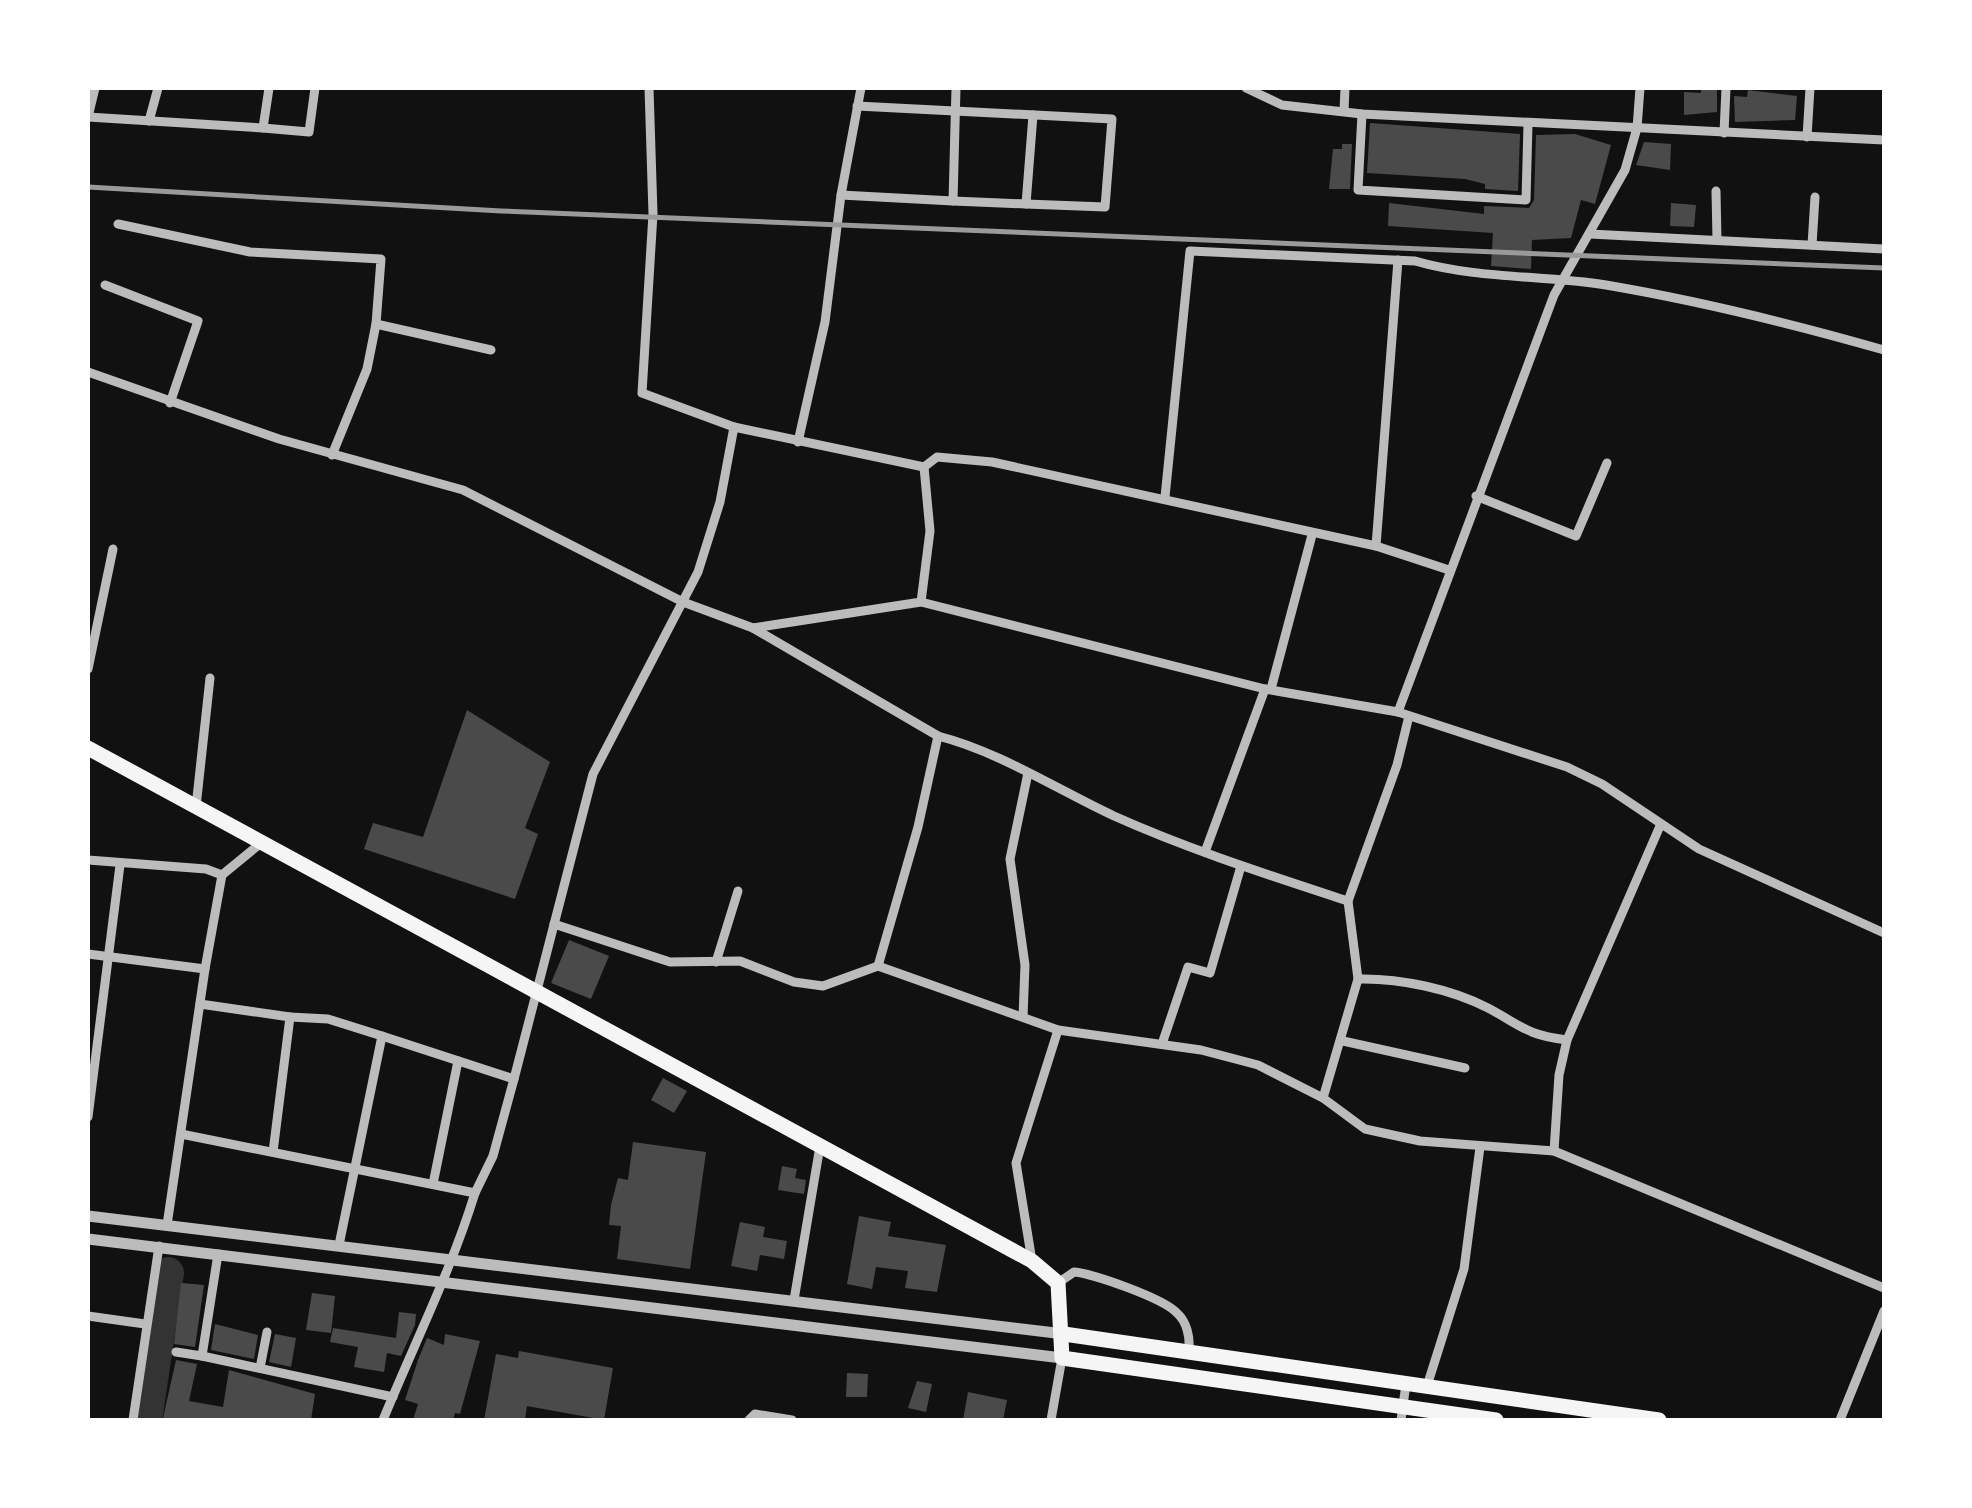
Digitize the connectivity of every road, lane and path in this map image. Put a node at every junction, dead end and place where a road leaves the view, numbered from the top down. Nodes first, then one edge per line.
1 (95, 88) edge
2 (158, 88) edge
3 (269, 88) edge
4 (315, 88) edge
5 (649, 88) edge
6 (848, 88) edge
7 (860, 88) edge
8 (956, 88) edge
9 (1246, 88) edge
10 (1345, 88) edge
11 (1640, 88) edge
12 (1726, 88) edge
13 (1810, 88) edge
14 (857, 106) junction
15 (954, 111) junction
16 (1344, 111) junction
17 (1362, 114) junction
18 (1033, 116) junction
19 (88, 117) edge
20 (150, 121) junction
21 (1528, 124) junction
22 (262, 128) junction
23 (1637, 128) junction
24 (1724, 133) junction
25 (1808, 137) junction
26 (1884, 140) edge
27 (1716, 191) dead end
28 (841, 195) junction
29 (1815, 197) dead end
30 (953, 201) junction
31 (1026, 204) junction
32 (118, 224) dead end
33 (1590, 234) junction
34 (1717, 240) junction
35 (1812, 245) junction
36 (1884, 249) edge
37 (1398, 260) junction
38 (1564, 280) junction
39 (105, 285) dead end
40 (376, 324) junction
41 (491, 350) dead end
42 (1884, 350) edge
43 (88, 372) edge
44 (170, 403) junction
45 (734, 427) junction
46 (798, 442) junction
47 (332, 455) junction
48 (1607, 463) dead end
49 (924, 467) junction
50 (1476, 496) junction
51 (1165, 497) junction
52 (1312, 536) junction
53 (1376, 546) junction
54 (113, 549) dead end
55 (1449, 570) junction
56 (683, 602) junction
57 (921, 602) junction
58 (754, 628) junction
59 (88, 669) edge
60 (210, 678) dead end
61 (1268, 689) junction
62 (1398, 712) junction
63 (1409, 716) junction
64 (938, 736) junction
65 (88, 748) edge
66 (1028, 773) junction
67 (196, 808) junction
68 (1660, 826) junction
69 (261, 843) junction
70 (1206, 852) junction
71 (88, 860) edge
72 (120, 865) junction
73 (1240, 866) junction
74 (222, 875) junction
75 (738, 890) dead end
76 (1348, 901) junction
77 (554, 924) junction
78 (1884, 933) edge
79 (88, 954) edge
80 (110, 957) junction
81 (716, 962) junction
82 (878, 966) junction
83 (205, 969) junction
84 (1358, 979) junction
85 (538, 994) junction
86 (200, 1004) junction
87 (1022, 1016) junction
88 (290, 1017) junction
89 (1058, 1030) junction
90 (382, 1036) junction
91 (1567, 1040) junction
92 (1342, 1041) junction
93 (1162, 1044) junction
94 (458, 1061) junction
95 (1465, 1068) dead end
96 (514, 1079) junction
97 (1322, 1098) junction
98 (88, 1117) edge
99 (181, 1134) junction
100 (820, 1146) junction
101 (1480, 1146) junction
102 (273, 1152) junction
103 (1554, 1152) junction
104 (355, 1168) junction
105 (432, 1184) junction
106 (475, 1192) junction
107 (88, 1215) edge
108 (167, 1225) junction
109 (88, 1239) edge
110 (339, 1245) junction
111 (159, 1246) junction
112 (218, 1254) junction
113 (455, 1258) junction
114 (1032, 1261) junction
115 (443, 1283) junction
116 (1058, 1283) junction
117 (1884, 1288) edge
118 (794, 1300) junction
119 (1884, 1311) edge
120 (88, 1316) edge
121 (145, 1324) junction
122 (266, 1332) dead end
123 (1064, 1334) junction
124 (1189, 1350) junction
125 (176, 1352) dead end
126 (202, 1356) junction
127 (1062, 1358) junction
128 (260, 1368) junction
129 (1406, 1383) junction
130 (1428, 1386) junction
131 (393, 1397) junction
132 (1402, 1414) edge
133 (133, 1420) edge
134 (383, 1420) edge
135 (748, 1420) edge
136 (792, 1420) edge
137 (1051, 1420) edge
138 (1496, 1420) edge
139 (1659, 1420) edge
140 (1840, 1420) edge

1 - 19 street
2 - 20 street
3 - 22 street
4 - 22 street
5 - 45 street
6 - 7 street
7 - 14 street
8 - 15 street
9 - 16 street
10 - 16 street
11 - 23 street
12 - 24 street
13 - 25 street
14 - 15 street
14 - 28 street
15 - 18 street
15 - 30 street
16 - 17 street
17 - 21 street
17 - 21 street
18 - 31 street
18 - 31 street
19 - 20 street
20 - 22 street
21 - 23 street
23 - 24 street
23 - 33 street
24 - 25 street
25 - 26 street
27 - 34 street
28 - 30 street
28 - 46 street
29 - 35 street
30 - 31 street
32 - 40 street
33 - 34 street
33 - 38 street
34 - 35 street
35 - 36 street
37 - 38 street
37 - 51 street
37 - 53 street
38 - 42 street
38 - 50 street
39 - 44 street
40 - 41 street
40 - 47 street
43 - 44 street
44 - 47 street
45 - 46 street
45 - 56 street
46 - 49 street
47 - 56 street
48 - 50 street
49 - 51 street
49 - 57 street
50 - 55 street
51 - 52 street
52 - 53 street
52 - 61 street
53 - 55 street
54 - 59 street
55 - 62 street
56 - 58 street
56 - 77 street
57 - 58 street
57 - 61 street
58 - 64 street
60 - 67 street
61 - 62 street
61 - 70 street
62 - 63 street
63 - 68 street
63 - 76 street
64 - 66 street
64 - 82 street
65 - 67 main road
66 - 70 street
66 - 87 street
67 - 69 main road
68 - 78 street
68 - 91 street
69 - 74 street
69 - 85 main road
70 - 73 street
71 - 72 street
72 - 74 street
72 - 80 street
73 - 76 street
73 - 93 street
74 - 83 street
75 - 81 street
76 - 84 street
77 - 81 street
77 - 85 street
79 - 80 street
80 - 83 street
80 - 98 street
81 - 82 street
82 - 87 street
83 - 86 street
84 - 91 street
84 - 92 street
85 - 96 street
85 - 100 main road
86 - 88 street
86 - 99 street
87 - 89 street
88 - 90 street
88 - 102 street
89 - 93 street
89 - 114 street
90 - 94 street
90 - 104 street
91 - 103 street
92 - 95 street
92 - 97 street
93 - 97 street
94 - 96 street
94 - 105 street
96 - 106 street
97 - 101 street
99 - 102 street
99 - 108 street
100 - 114 main road
100 - 118 street
101 - 103 street
101 - 130 street
102 - 104 street
103 - 117 street
104 - 105 street
104 - 110 street
105 - 106 street
106 - 113 street
107 - 108 street
108 - 110 street
109 - 111 street
110 - 113 street
111 - 112 street
111 - 121 street
112 - 115 street
112 - 126 street
113 - 115 street
113 - 118 street
114 - 116 main road
115 - 127 street
115 - 131 street
116 - 123 main road
116 - 124 street
118 - 123 street
119 - 140 street
120 - 121 street
121 - 133 street
122 - 128 street
123 - 124 main road
123 - 127 main road
124 - 129 main road
125 - 126 street
126 - 128 street
127 - 132 main road
127 - 137 street
128 - 131 street
129 - 130 main road
129 - 132 street
130 - 139 main road
131 - 134 street
132 - 138 main road
135 - 136 street

